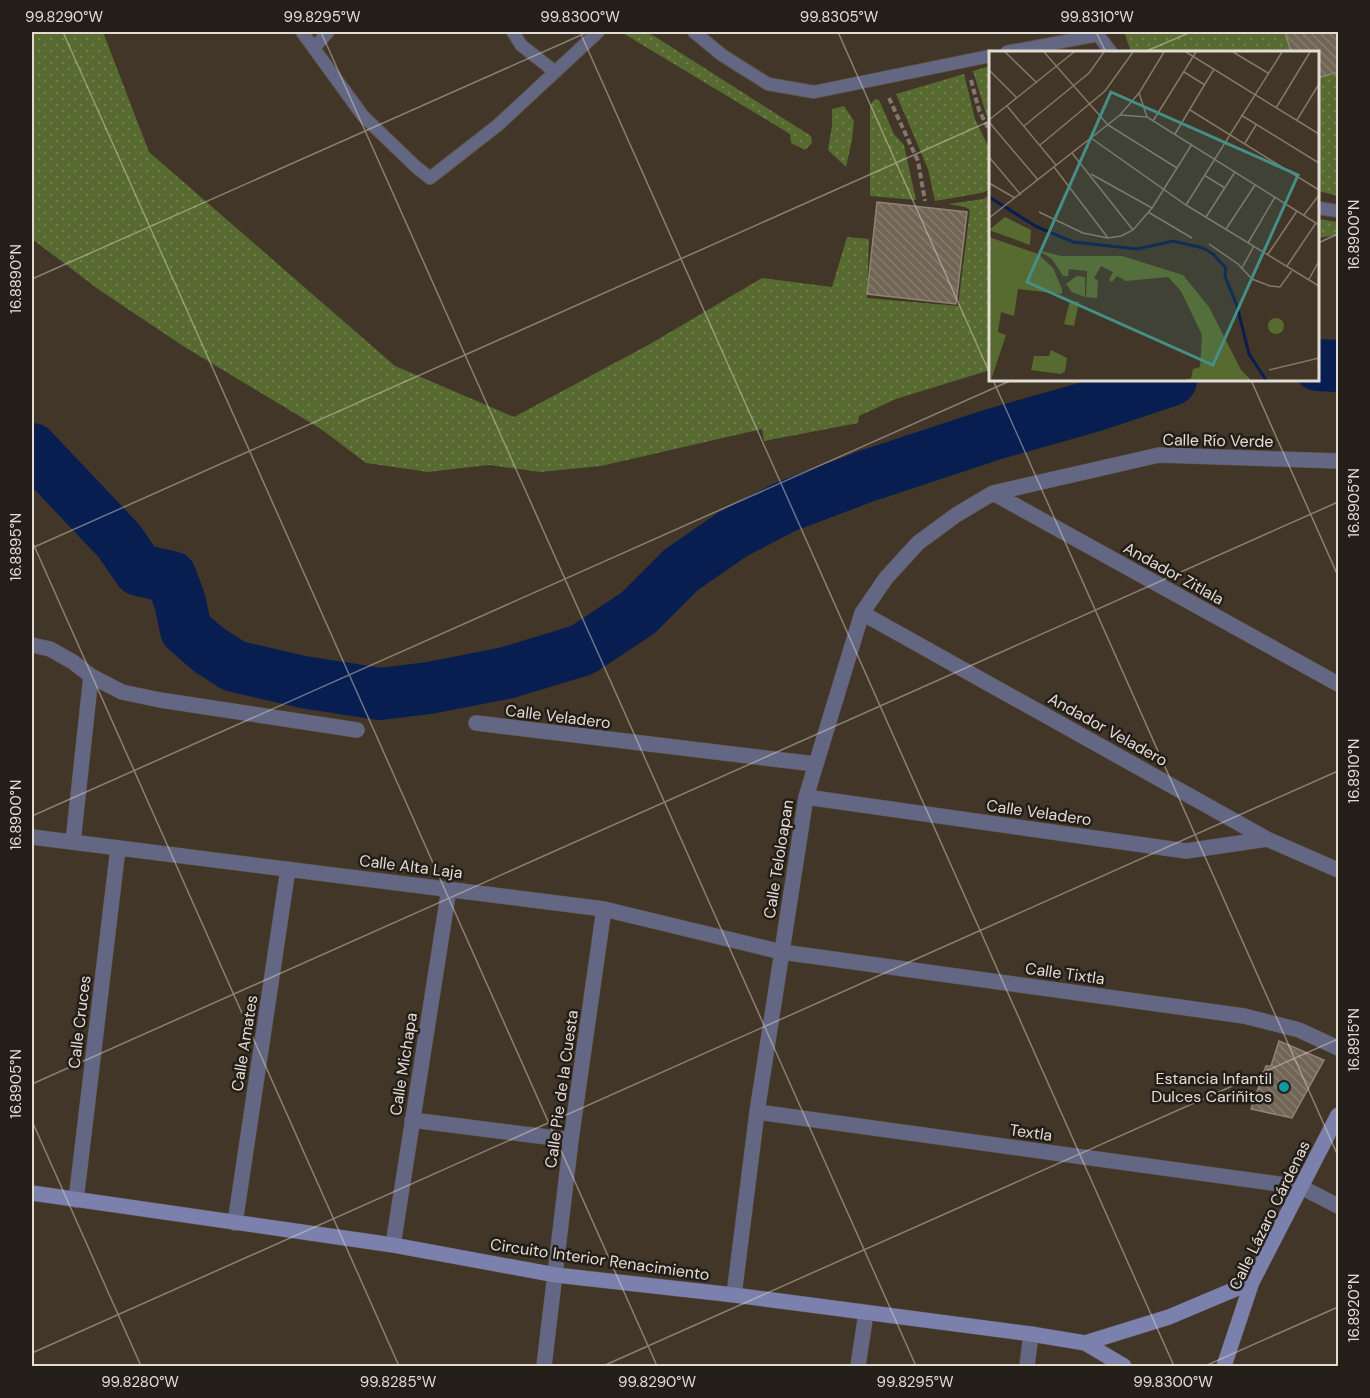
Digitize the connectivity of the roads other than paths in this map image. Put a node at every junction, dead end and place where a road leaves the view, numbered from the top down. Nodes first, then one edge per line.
1 (302, 32) edge
2 (328, 32) edge
3 (513, 32) edge
4 (598, 32) edge
5 (694, 32) edge
6 (1098, 33) edge
7 (314, 48) junction
8 (1012, 51) edge
9 (1110, 51) edge
10 (989, 56) edge
11 (554, 71) junction
12 (1319, 208) edge
13 (1338, 211) edge
14 (1338, 461) edge
15 (993, 493) junction
16 (862, 613) junction
17 (32, 645) edge
18 (91, 676) junction
19 (1338, 684) edge
20 (476, 723) dead end
21 (357, 730) dead end
22 (815, 764) junction
23 (806, 797) junction
24 (32, 837) edge
25 (1267, 839) junction
26 (73, 842) junction
27 (118, 848) junction
28 (288, 869) junction
29 (1338, 870) edge
30 (449, 889) junction
31 (604, 909) junction
32 (782, 952) junction
33 (1338, 1048) edge
34 (757, 1112) junction
35 (1338, 1115) edge
36 (412, 1120) junction
37 (571, 1140) junction
38 (1301, 1187) junction
39 (32, 1193) edge
40 (76, 1200) junction
41 (1338, 1206) edge
42 (235, 1223) junction
43 (393, 1245) junction
44 (556, 1275) junction
45 (1252, 1282) junction
46 (734, 1295) junction
47 (866, 1313) junction
48 (1031, 1334) junction
49 (1085, 1343) junction
50 (544, 1366) edge
51 (858, 1366) edge
52 (1027, 1366) edge
53 (1124, 1366) edge
54 (1224, 1366) edge

1 - 7 lane
2 - 7 lane
3 - 11 lane
4 - 11 lane
5 - 10 lane
6 - 8 lane
6 - 9 lane
7 - 11 lane
12 - 13 lane
14 - 15 street, Calle Río Verde
15 - 16 street, Calle Teloloapan
15 - 19 street, Andador Zitlala
16 - 22 street, Calle Teloloapan
16 - 25 street, Andador Veladero
17 - 18 street
18 - 21 street
18 - 26 street
20 - 22 street, Calle Veladero
22 - 23 street, Calle Teloloapan
23 - 25 street, Calle Veladero
23 - 32 street, Calle Teloloapan
24 - 26 street, Calle Alta Laja
25 - 29 street, Andador Veladero
26 - 27 street, Calle Alta Laja
27 - 28 street, Calle Alta Laja
27 - 40 street, Calle Cruces
28 - 30 street, Calle Alta Laja
28 - 42 street, Calle Amates
30 - 31 street, Calle Alta Laja
30 - 36 street, Calle Michapa
31 - 32 street, Calle Alta Laja
31 - 37 street, Calle Pie de la Cuesta
32 - 33 street, Calle Tixtla
32 - 34 street, Calle Teloloapan
34 - 38 street, Textla
34 - 46 street, Calle Teloloapan
35 - 38 main road, Calle Lázaro Cárdenas
36 - 37 street
36 - 43 street, Calle Michapa
37 - 44 street, Calle Pie de la Cuesta
38 - 41 street, Textla
38 - 45 main road, Calle Lázaro Cárdenas
39 - 40 main road, Circuito Interior Renacimiento
40 - 42 main road, Circuito Interior Renacimiento
42 - 43 main road, Circuito Interior Renacimiento
43 - 44 main road, Circuito Interior Renacimiento
44 - 46 main road, Circuito Interior Renacimiento
44 - 50 street, Calle Pie de la Cuesta
45 - 49 main road
45 - 54 main road, Calle Lázaro Cárdenas
46 - 47 main road, Circuito Interior Renacimiento
47 - 48 main road, Circuito Interior Renacimiento
47 - 51 street
48 - 49 main road, Circuito Interior Renacimiento
48 - 52 street
49 - 53 main road, Circuito Interior Renacimiento

